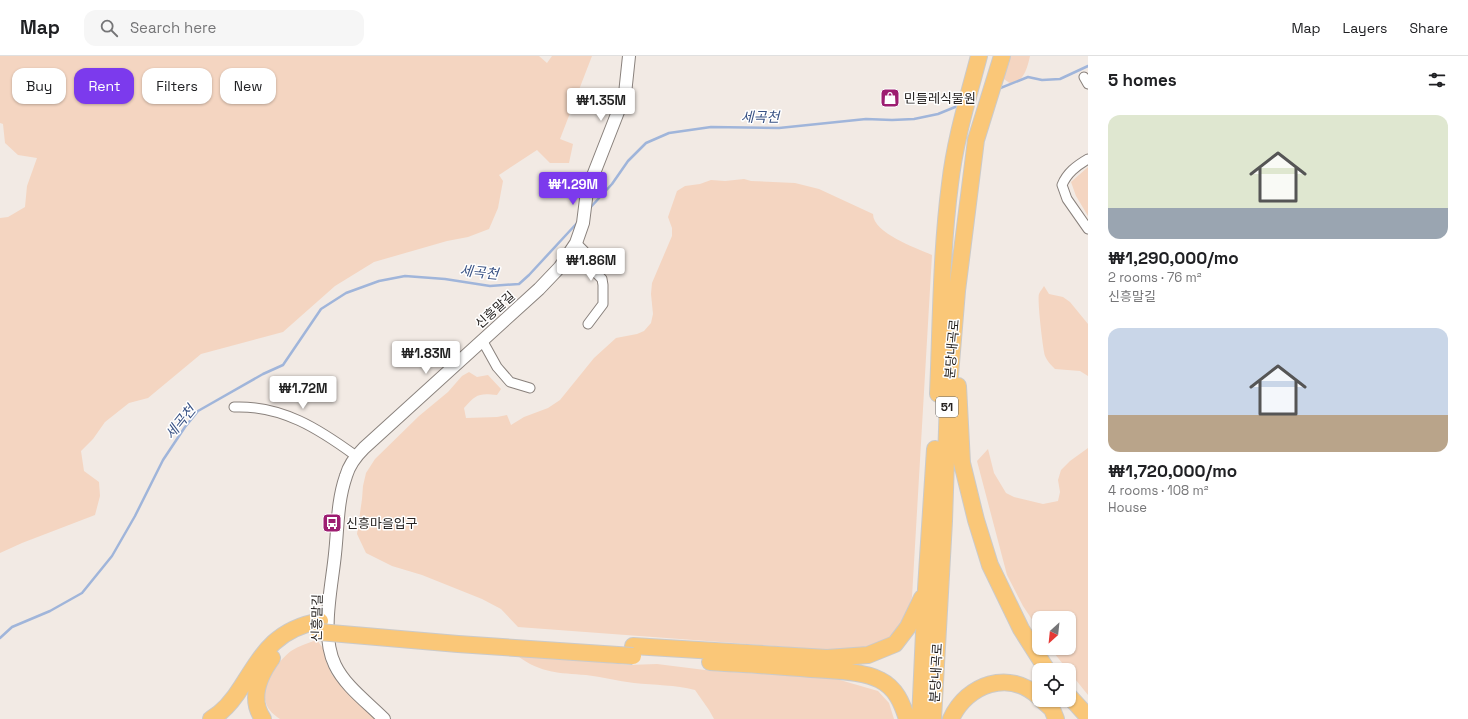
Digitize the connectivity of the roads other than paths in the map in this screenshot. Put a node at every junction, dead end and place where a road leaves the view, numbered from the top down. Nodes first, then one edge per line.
1 (629, 56) edge
2 (979, 56) edge
3 (1002, 56) edge
4 (1088, 159) edge
5 (1088, 229) edge
6 (576, 243) junction
7 (956, 291) junction
8 (588, 324) dead end
9 (482, 340) junction
10 (530, 388) dead end
11 (234, 407) dead end
12 (356, 456) junction
13 (926, 589) junction
14 (320, 627) junction
15 (633, 651) junction
16 (1043, 663) edge
17 (1032, 692) edge
18 (1076, 704) edge
19 (1050, 707) edge
20 (1088, 717) edge
21 (211, 719) edge
22 (263, 719) edge
23 (384, 719) edge
24 (914, 719) edge
25 (934, 719) edge
26 (952, 719) edge
27 (1056, 719) edge

1 - 6 street, 신흥말길
2 - 13 highway, 분당내곡로 / 51
3 - 7 highway, 분당내곡로 / 51
4 - 5 street
6 - 8 street
6 - 9 street, 신흥말길
7 - 16 highway
7 - 25 highway, 분당내곡로 / 51
9 - 10 street
9 - 12 street, 신흥말길
11 - 12 street
12 - 23 street, 신흥말길
13 - 15 highway
13 - 24 highway, 분당내곡로 / 51
14 - 15 highway, bridge
14 - 21 highway
14 - 22 highway
15 - 24 highway
17 - 26 highway
18 - 20 highway
19 - 27 highway

